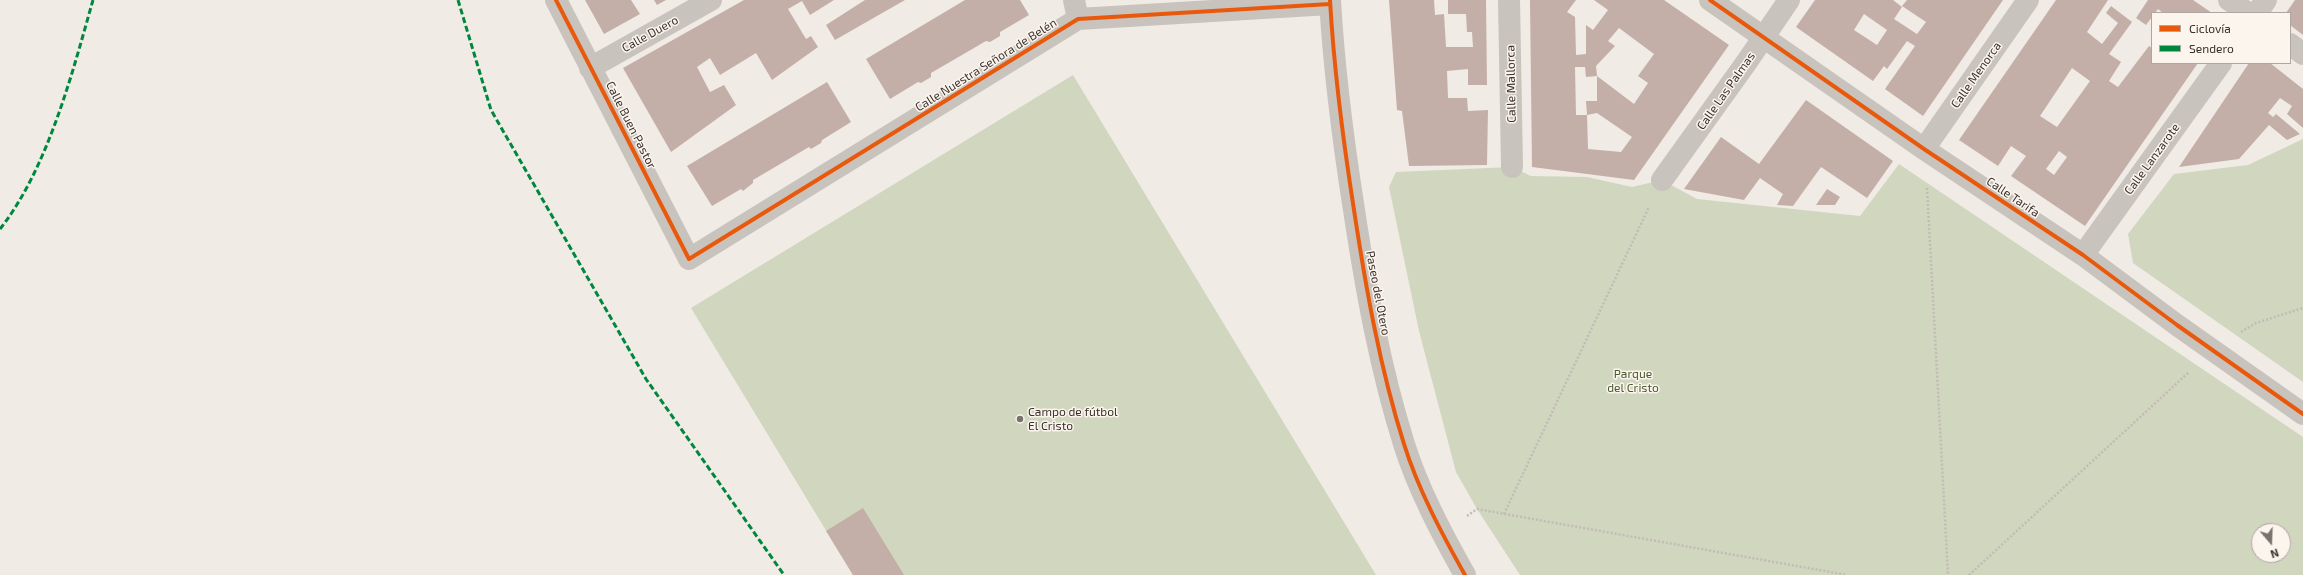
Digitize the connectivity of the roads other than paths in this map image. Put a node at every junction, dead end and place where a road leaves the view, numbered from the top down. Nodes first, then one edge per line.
1 (556, 0) edge
2 (711, 0) edge
3 (1509, 0) edge
4 (1710, 0) edge
5 (1789, 0) edge
6 (2028, 0) edge
7 (2229, 0) edge
8 (2266, 0) edge
9 (1330, 2) edge
10 (1076, 10) edge
11 (2247, 12) edge
12 (2258, 12) edge
13 (1762, 38) junction
14 (2291, 45) edge
15 (2303, 54) edge
16 (2219, 64) edge
17 (590, 68) junction
18 (1924, 149) junction
19 (1512, 167) dead end
20 (1662, 180) road end
21 (2083, 255) junction
22 (689, 259) joint
23 (2303, 414) edge
24 (1465, 575) edge

1 - 17 street, Calle Buen Pastor
2 - 17 street, Calle Duero
3 - 19 street, Calle Mallorca
4 - 13 street, Calle Tarifa
5 - 13 street, Calle Las Palmas
6 - 18 street, Calle Menorca
7 - 11 street
8 - 12 street
9 - 10 street, Calle Nuestra Señora de Belén
9 - 24 street, Paseo del Otero
10 - 22 street, Calle Nuestra Señora de Belén
13 - 18 street, Calle Tarifa
13 - 20 street, Calle Las Palmas
14 - 15 street
16 - 21 street, Calle Lanzarote
17 - 22 street, Calle Buen Pastor
18 - 21 street, Calle Tarifa
21 - 23 street, Calle Tarifa

